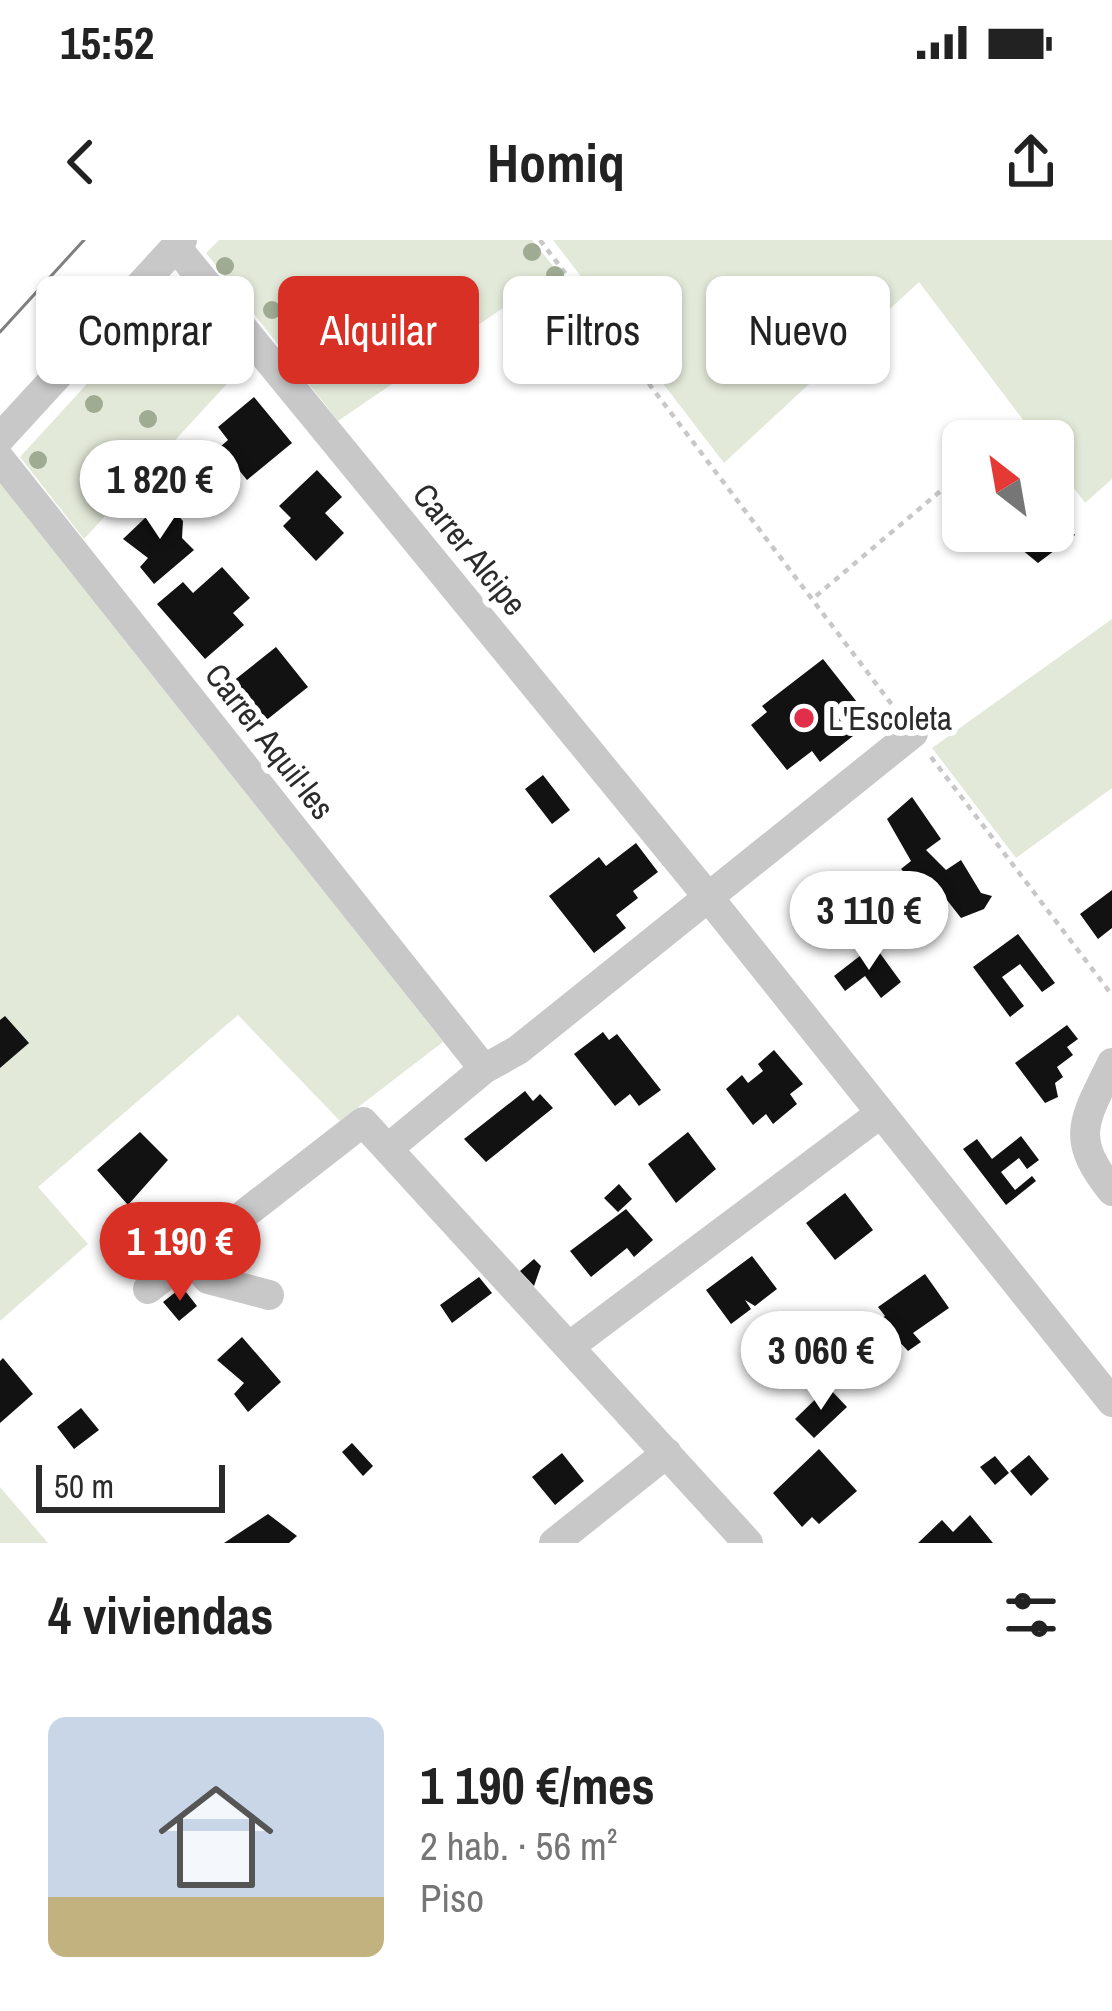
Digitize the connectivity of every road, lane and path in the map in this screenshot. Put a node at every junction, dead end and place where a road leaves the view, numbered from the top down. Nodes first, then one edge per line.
1 (540, 240) edge
2 (179, 243) edge
3 (0, 439) edge
4 (0, 459) edge
5 (942, 490) edge
6 (814, 597) junction
7 (913, 733) junction
8 (709, 898) junction
9 (1112, 995) edge
10 (1112, 1063) edge
11 (484, 1069) junction
12 (880, 1113) junction
13 (391, 1146) junction
14 (1112, 1191) edge
15 (189, 1257) junction
16 (148, 1289) dead end
17 (269, 1295) dead end
18 (570, 1346) junction
19 (1112, 1402) edge
20 (667, 1453) junction
21 (554, 1543) edge
22 (748, 1543) edge

1 - 6 path
2 - 3 street
2 - 8 street, Carrer Alcipe
4 - 11 street, Carrer Aquil·les
5 - 6 path
6 - 7 path
7 - 8 street
7 - 9 path
8 - 11 street
8 - 12 street, Carrer Alcipe
10 - 14 street
11 - 13 street
12 - 18 street
12 - 19 street, Carrer Alcipe
13 - 15 street
13 - 18 street
15 - 16 street
15 - 17 street
18 - 20 street
20 - 21 street
20 - 22 street

